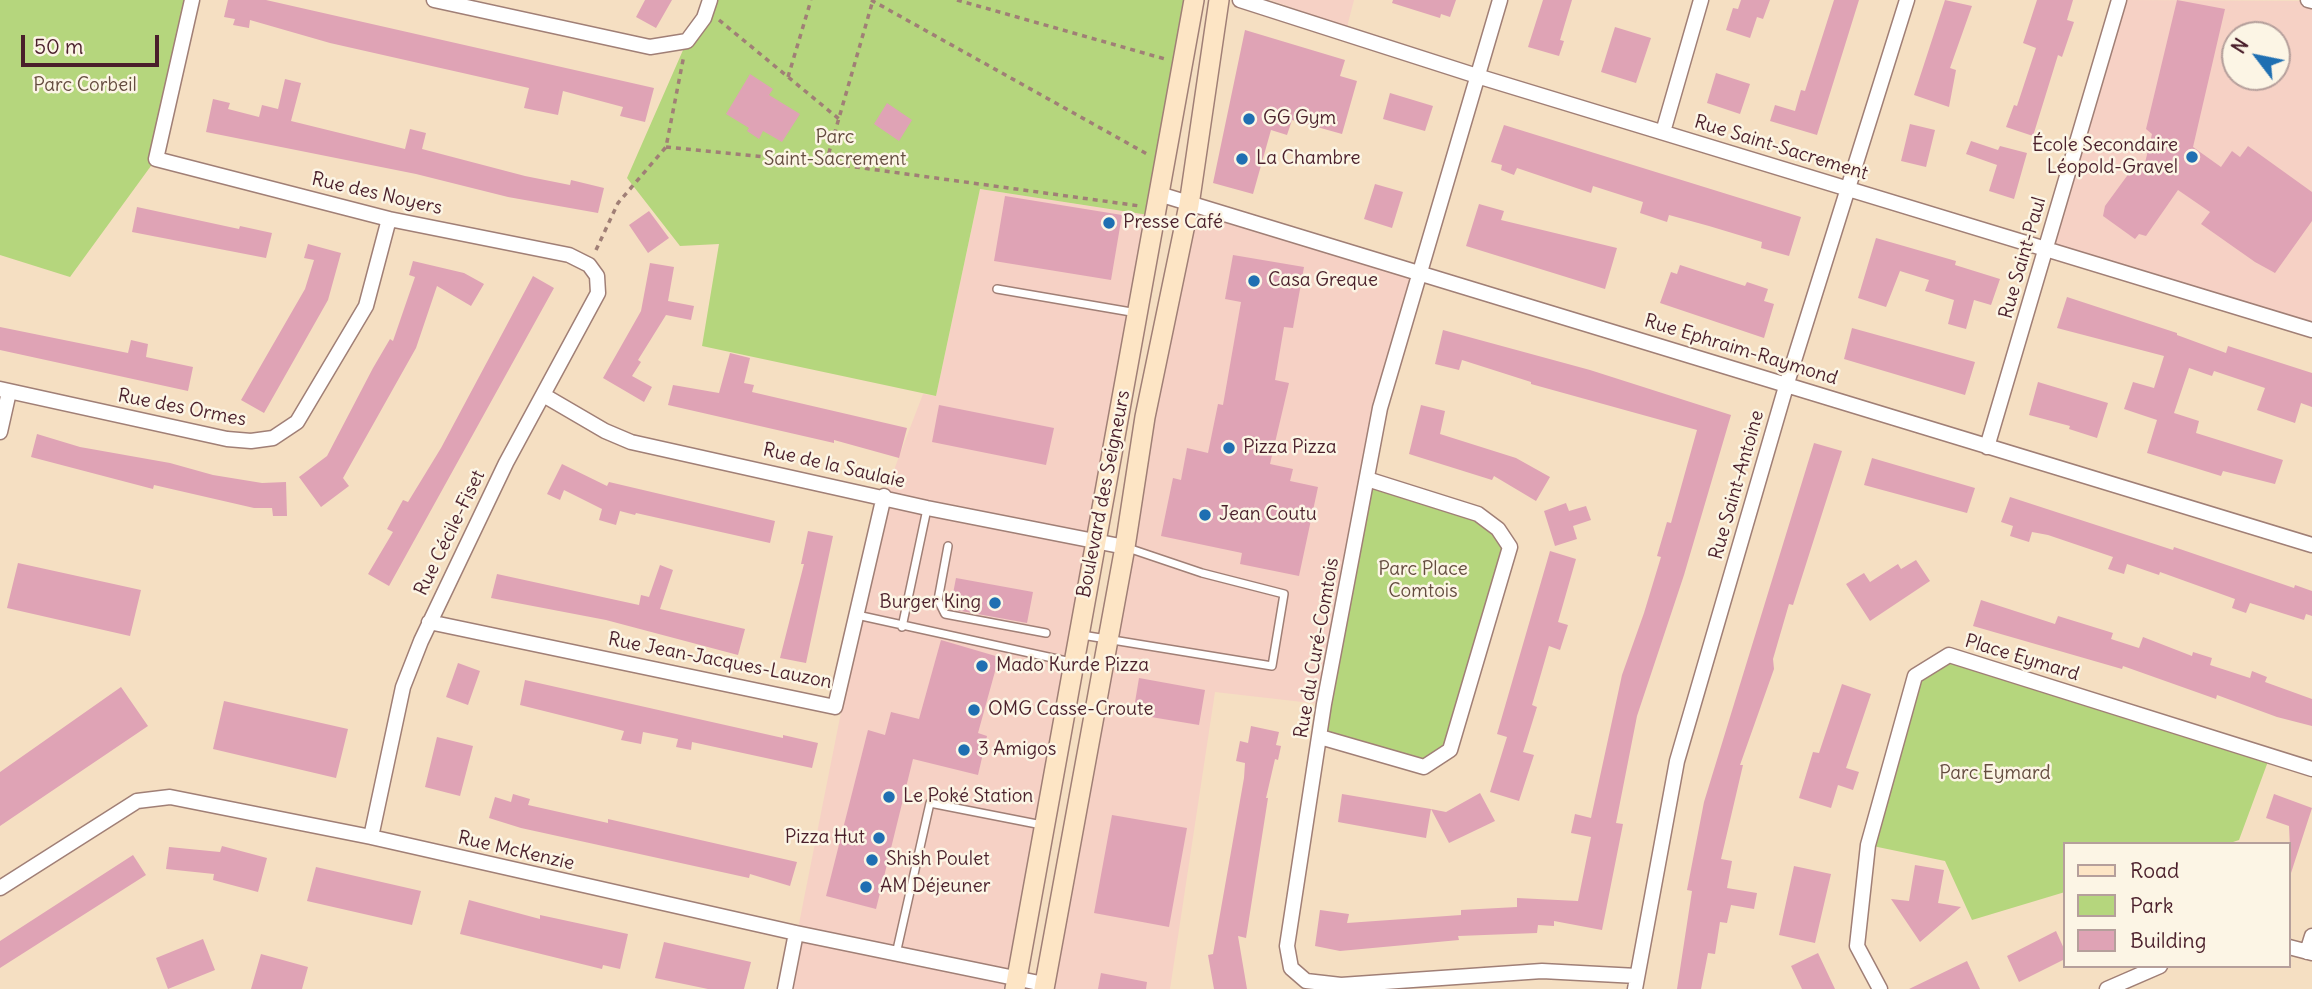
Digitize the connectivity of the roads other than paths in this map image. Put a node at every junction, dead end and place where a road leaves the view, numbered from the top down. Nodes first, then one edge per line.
1 (192, 0) edge
2 (435, 0) edge
3 (1194, 0) edge
4 (1219, 0) edge
5 (1240, 0) edge
6 (1500, 0) edge
7 (1702, 0) edge
8 (1907, 0) edge
9 (2119, 0) edge
10 (708, 4) edge
11 (1477, 76) junction
12 (1663, 132) junction
13 (1846, 187) junction
14 (1159, 194) junction
15 (1189, 205) junction
16 (389, 219) junction
17 (2046, 248) junction
18 (589, 265) joint
19 (1420, 275) junction
20 (997, 289) dead end
21 (1138, 313) junction
22 (2312, 330) edge
23 (1787, 383) junction
24 (4, 391) edge
25 (545, 396) junction
26 (0, 432) edge
27 (1987, 447) junction
28 (1367, 479) junction
29 (884, 496) junction
30 (927, 508) junction
31 (1095, 543) junction
32 (948, 545) dead end
33 (2312, 545) edge
34 (1125, 547) junction
35 (857, 615) junction
36 (429, 622) junction
37 (902, 627) junction
38 (1046, 633) dead end
39 (1078, 634) junction
40 (1107, 642) junction
41 (1073, 662) junction
42 (1320, 737) junction
43 (2312, 769) edge
44 (1046, 826) junction
45 (372, 837) junction
46 (0, 888) edge
47 (796, 933) junction
48 (2312, 936) edge
49 (2291, 948) edge
50 (2310, 953) edge
51 (896, 955) junction
52 (2155, 968) edge
53 (1636, 983) edge
54 (1016, 985) edge
55 (1044, 987) edge
56 (786, 989) edge
57 (1880, 989) edge
58 (2108, 989) edge

1 - 16 street, Rue des Noyers
2 - 10 street
3 - 14 main road, Boulevard des Seigneurs
4 - 15 main road, Boulevard des Seigneurs
5 - 11 street, Rue Saint-Sacrement
6 - 11 street, Rue du Curé-Comtois
7 - 12 street
8 - 13 street, Rue Saint-Antoine
9 - 17 street, Rue Saint-Paul
11 - 12 street, Rue Saint-Sacrement
11 - 19 street, Rue du Curé-Comtois
12 - 13 street, Rue Saint-Sacrement
13 - 17 street, Rue Saint-Sacrement
13 - 23 street, Rue Saint-Antoine
14 - 15 street, Rue Ephraim-Raymond
14 - 21 main road, Boulevard des Seigneurs
15 - 19 street, Rue Ephraim-Raymond
15 - 34 main road, Boulevard des Seigneurs
16 - 18 street, Rue des Noyers
16 - 24 street, Rue des Ormes
17 - 22 street, Rue Saint-Sacrement
17 - 27 street, Rue Saint-Paul
18 - 25 street, Rue Cécile-Fiset
19 - 23 street, Rue Ephraim-Raymond
19 - 28 street, Rue du Curé-Comtois
20 - 21 lane
21 - 31 main road, Boulevard des Seigneurs
23 - 27 street, Rue Ephraim-Raymond
23 - 53 street, Rue Saint-Antoine
24 - 26 street
25 - 29 street, Rue de la Saulaie
25 - 36 street, Rue Cécile-Fiset
27 - 33 street, Rue Ephraim-Raymond
28 - 42 street, Rue du Curé-Comtois
28 - 42 street
29 - 30 street, Rue de la Saulaie
29 - 35 street, Rue Jean-Jacques-Lauzon
30 - 31 street, Rue de la Saulaie
30 - 37 lane
31 - 34 street, Rue de la Saulaie
31 - 39 main road, Boulevard des Seigneurs
32 - 38 lane
34 - 40 main road, Boulevard des Seigneurs
34 - 40 lane
35 - 36 street, Rue Jean-Jacques-Lauzon
35 - 37 lane
36 - 45 street, Rue Cécile-Fiset
37 - 41 lane
39 - 40 lane
39 - 41 main road, Boulevard des Seigneurs
40 - 55 main road, Boulevard des Seigneurs
41 - 44 main road, Boulevard des Seigneurs
42 - 53 street, Rue du Curé-Comtois
43 - 57 street, Place Eymard
44 - 51 lane
44 - 54 main road, Boulevard des Seigneurs
45 - 46 street, Rue McKenzie
45 - 47 street, Rue McKenzie
47 - 51 street, Rue McKenzie
47 - 56 street
48 - 50 street
49 - 50 street
51 - 54 street, Rue McKenzie
52 - 58 street
54 - 55 street, Rue McKenzie

